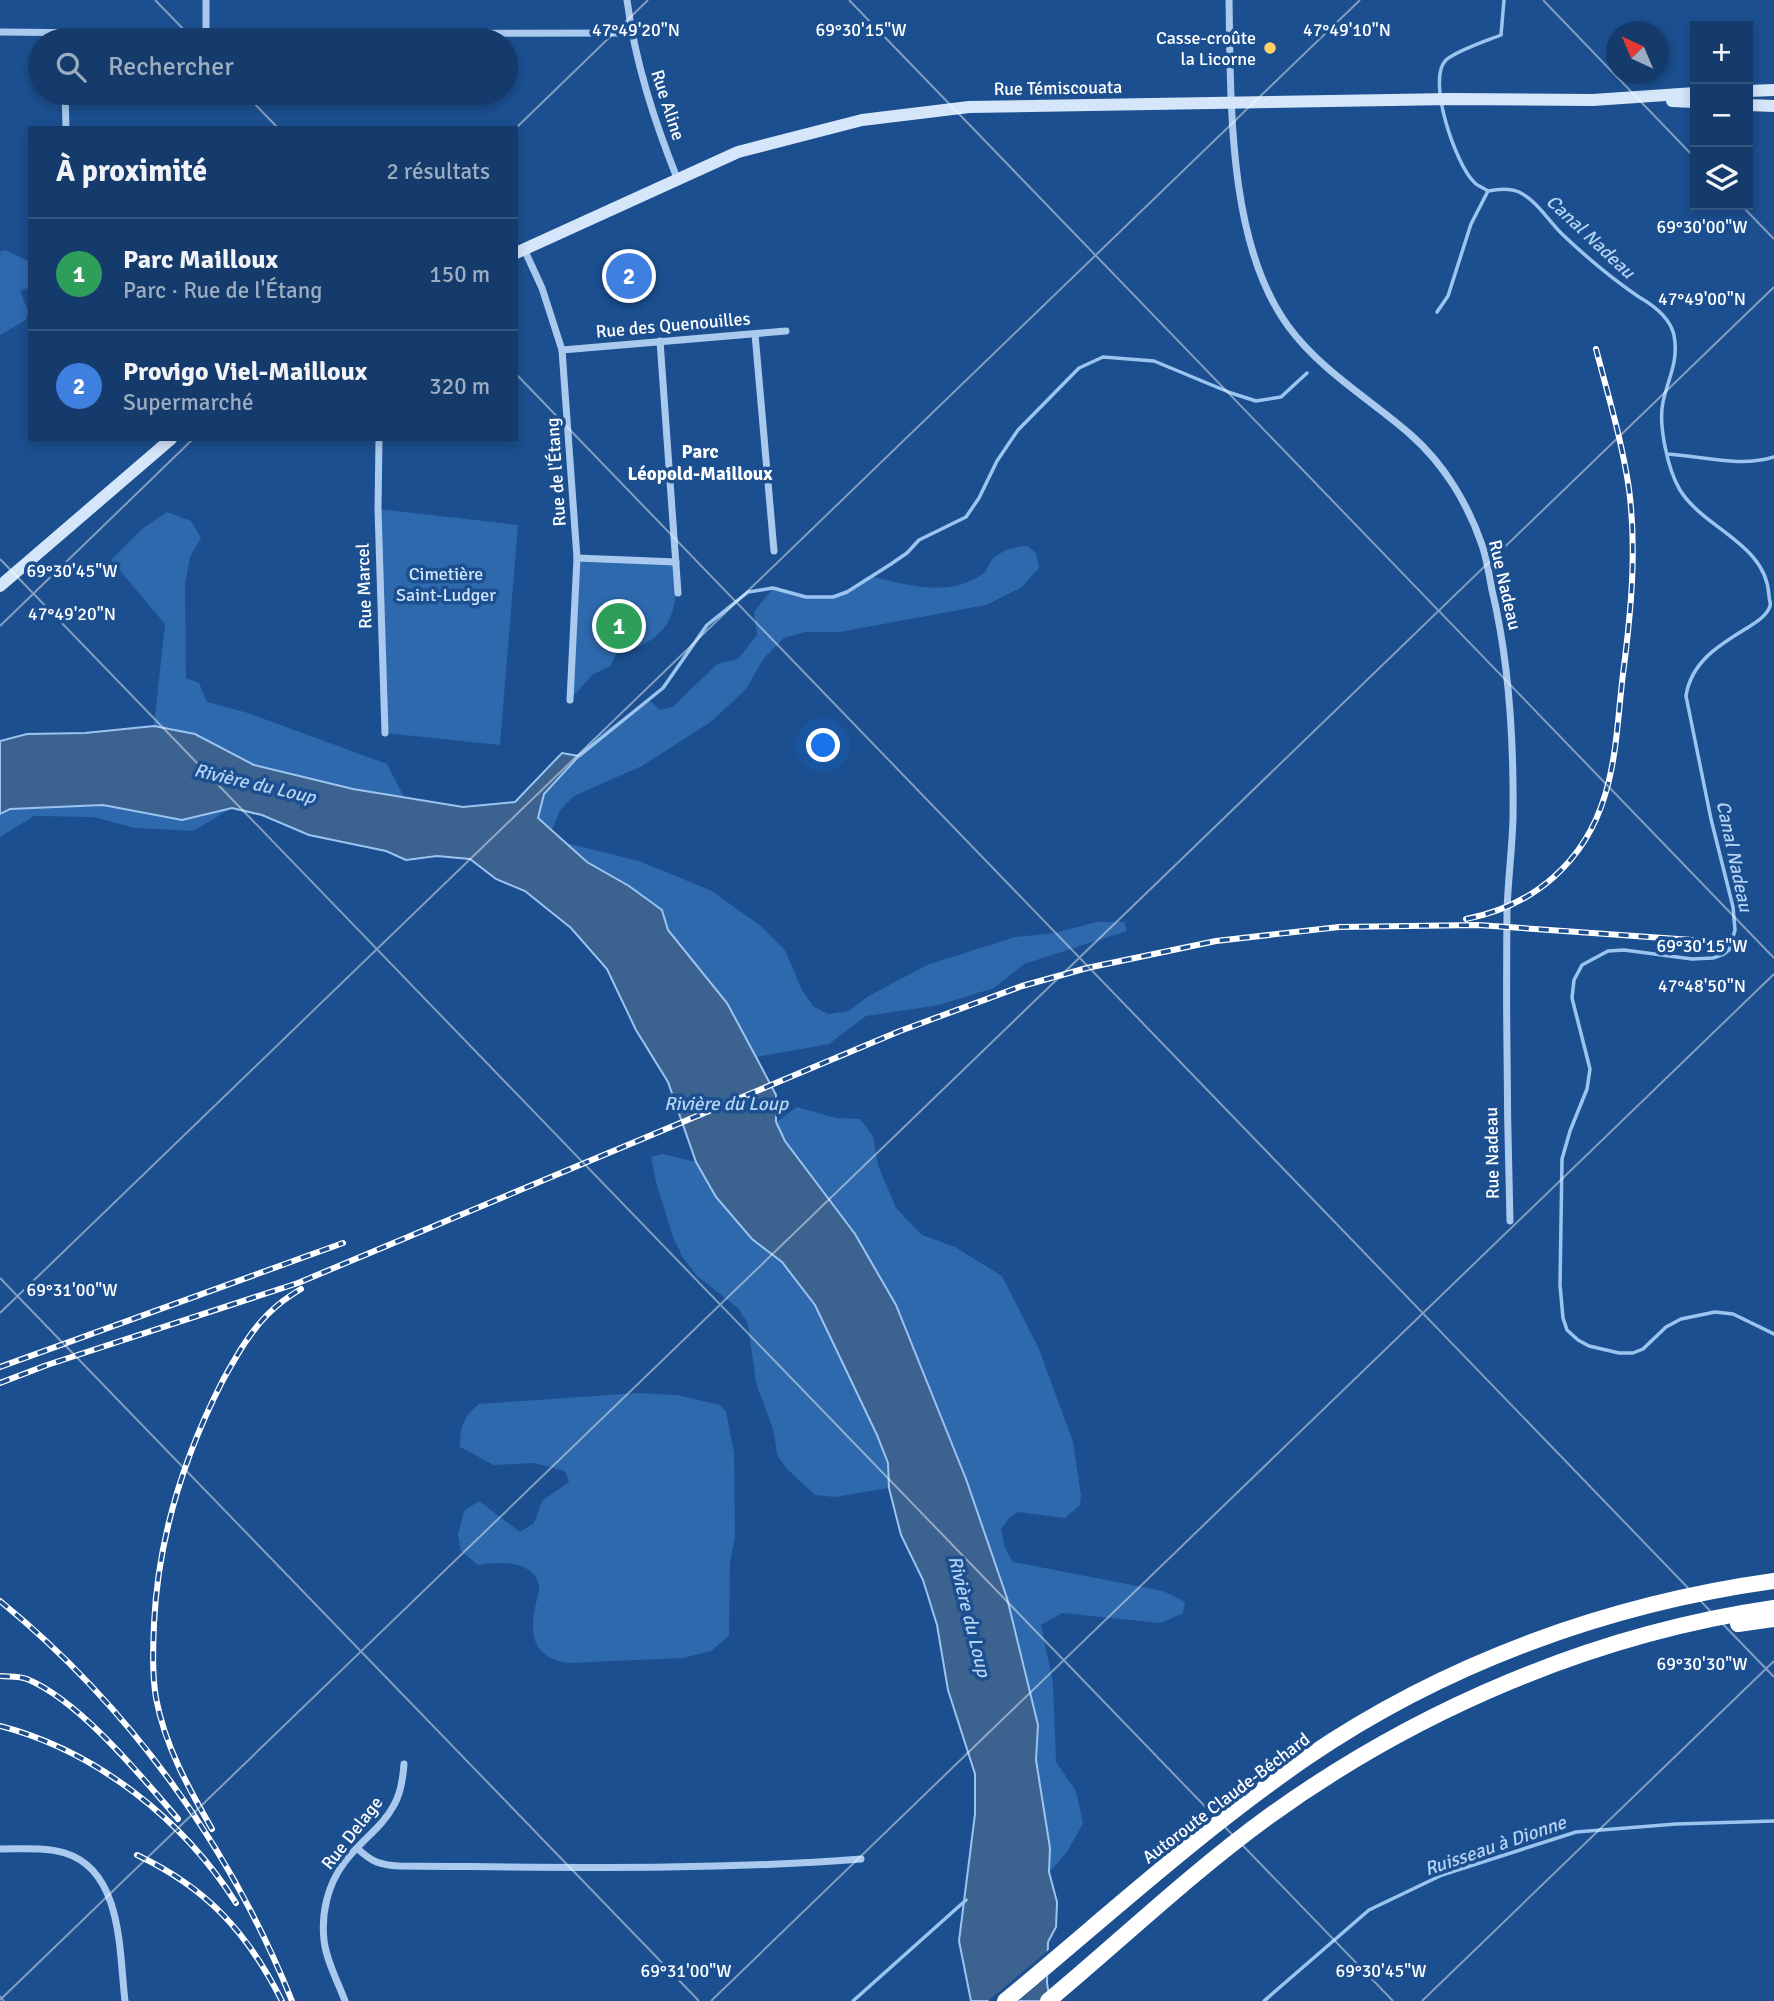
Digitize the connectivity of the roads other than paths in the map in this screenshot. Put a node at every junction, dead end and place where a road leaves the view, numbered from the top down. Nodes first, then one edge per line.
1 (206, 0) edge
2 (627, 0) edge
3 (1228, 0) edge
4 (206, 28) edge
5 (0, 32) edge
6 (631, 33) junction
7 (28, 34) edge
8 (518, 34) edge
9 (1774, 90) edge
10 (1753, 91) edge
11 (1690, 93) edge
12 (1626, 98) junction
13 (1690, 102) edge
14 (1231, 103) junction
15 (65, 105) edge
16 (1753, 105) edge
17 (1774, 106) edge
18 (66, 126) edge
19 (677, 178) junction
20 (520, 251) edge
21 (786, 331) dead end
22 (755, 334) junction
23 (660, 341) junction
24 (562, 350) junction
25 (169, 441) edge
26 (379, 441) edge
27 (774, 551) dead end
28 (577, 558) junction
29 (676, 562) junction
30 (0, 586) edge
31 (678, 593) dead end
32 (570, 700) dead end
33 (384, 733) dead end
34 (1510, 1221) dead end
35 (1774, 1572) edge
36 (1774, 1581) edge
37 (1774, 1608) edge
38 (1774, 1619) edge
39 (1541, 1639) junction
40 (1394, 1737) junction
41 (404, 1764) dead end
42 (0, 1849) edge
43 (358, 1849) junction
44 (861, 1859) dead end
45 (125, 2001) edge
46 (345, 2001) edge
47 (1005, 2001) edge
48 (1048, 2001) edge

1 - 4 street
2 - 6 street, Rue Aline
3 - 14 street, Rue Nadeau
5 - 7 street
6 - 8 street
6 - 19 street, Rue Aline
9 - 10 main road
11 - 12 main road, Rue Témiscouata
12 - 13 main road, Rue Témiscouata
12 - 14 main road, Rue Témiscouata
14 - 19 main road, Rue Témiscouata
14 - 34 street, Rue Nadeau
15 - 18 street
16 - 17 main road
19 - 20 main road, Rue Témiscouata
20 - 24 street, Rue de l'Étang
21 - 22 street, Rue des Quenouilles
22 - 23 street, Rue des Quenouilles
22 - 27 street
23 - 24 street, Rue des Quenouilles
23 - 29 street
24 - 28 street, Rue de l'Étang
25 - 30 main road
26 - 33 street, Rue Marcel
28 - 29 street
28 - 32 street, Rue de l'Étang
29 - 31 street
35 - 39 highway
36 - 39 highway, Autoroute Claude-Béchard
37 - 40 highway
38 - 40 highway
39 - 47 highway, Autoroute Claude-Béchard
40 - 48 highway
41 - 43 street, Rue Delage
42 - 45 street
43 - 44 street
43 - 46 street, Rue Delage

